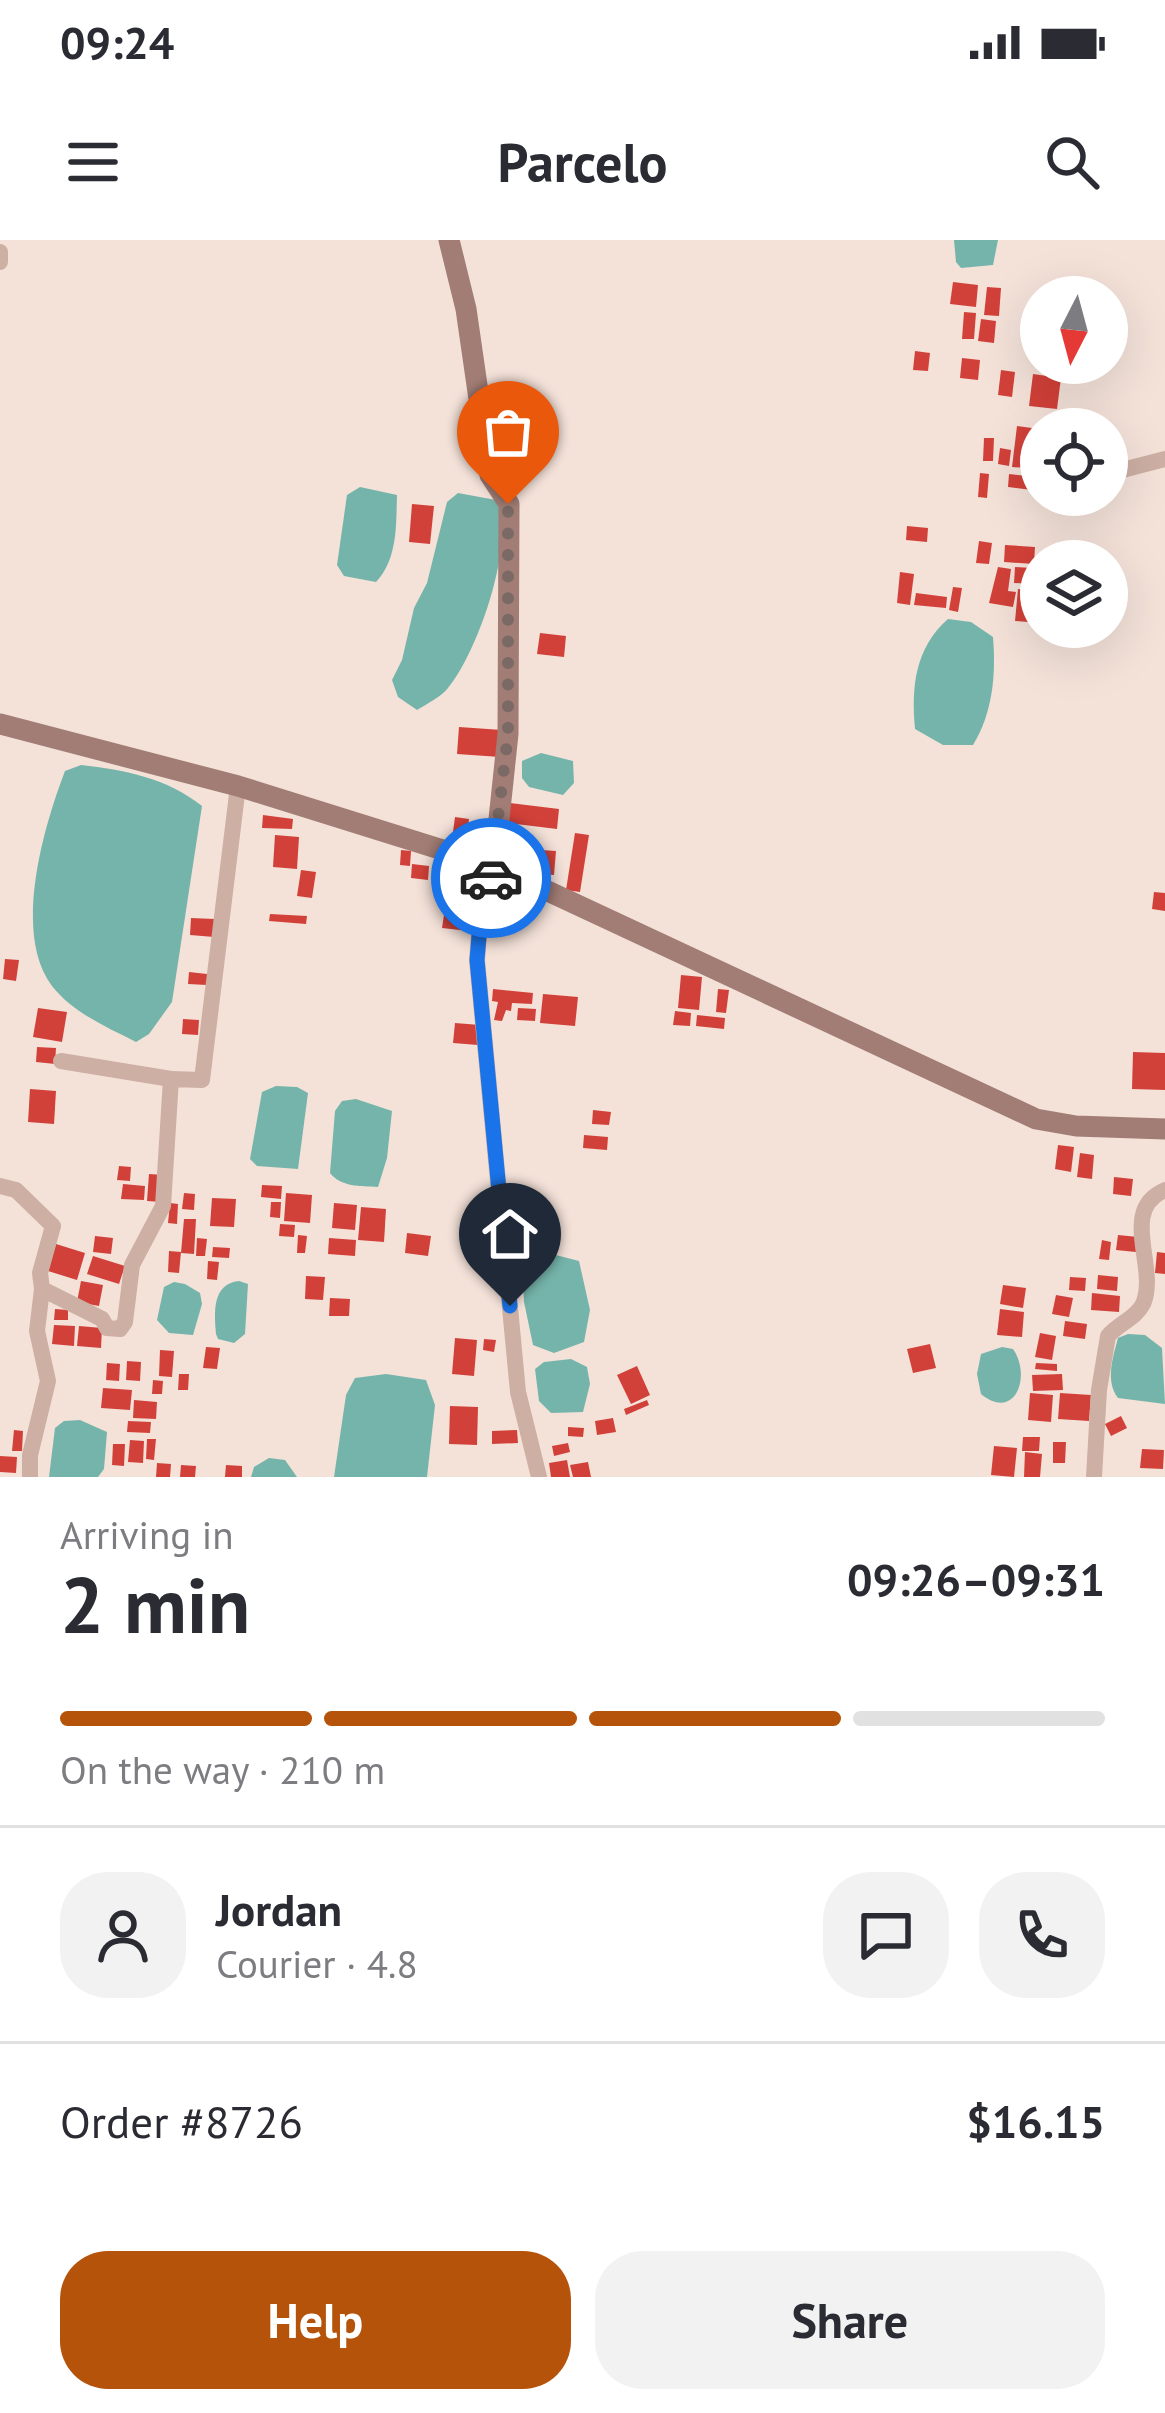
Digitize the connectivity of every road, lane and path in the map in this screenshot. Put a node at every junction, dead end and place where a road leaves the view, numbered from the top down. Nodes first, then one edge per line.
1 (449, 240) edge
2 (0, 252) edge
3 (0, 262) edge
4 (1165, 459) edge
5 (1128, 469) edge
6 (0, 724) edge
7 (238, 786) junction
8 (494, 866) junction
9 (61, 1061) dead end
10 (171, 1079) junction
11 (1165, 1129) edge
12 (0, 1186) edge
13 (1165, 1190) edge
14 (42, 1289) junction
15 (30, 1477) edge
16 (539, 1477) edge
17 (1094, 1477) edge

1 - 8 street
2 - 3 street
4 - 5 street
6 - 7 street
7 - 8 street
7 - 10 street
8 - 11 street
8 - 16 street
9 - 10 street
10 - 14 street
12 - 14 street
13 - 17 street
14 - 15 street

